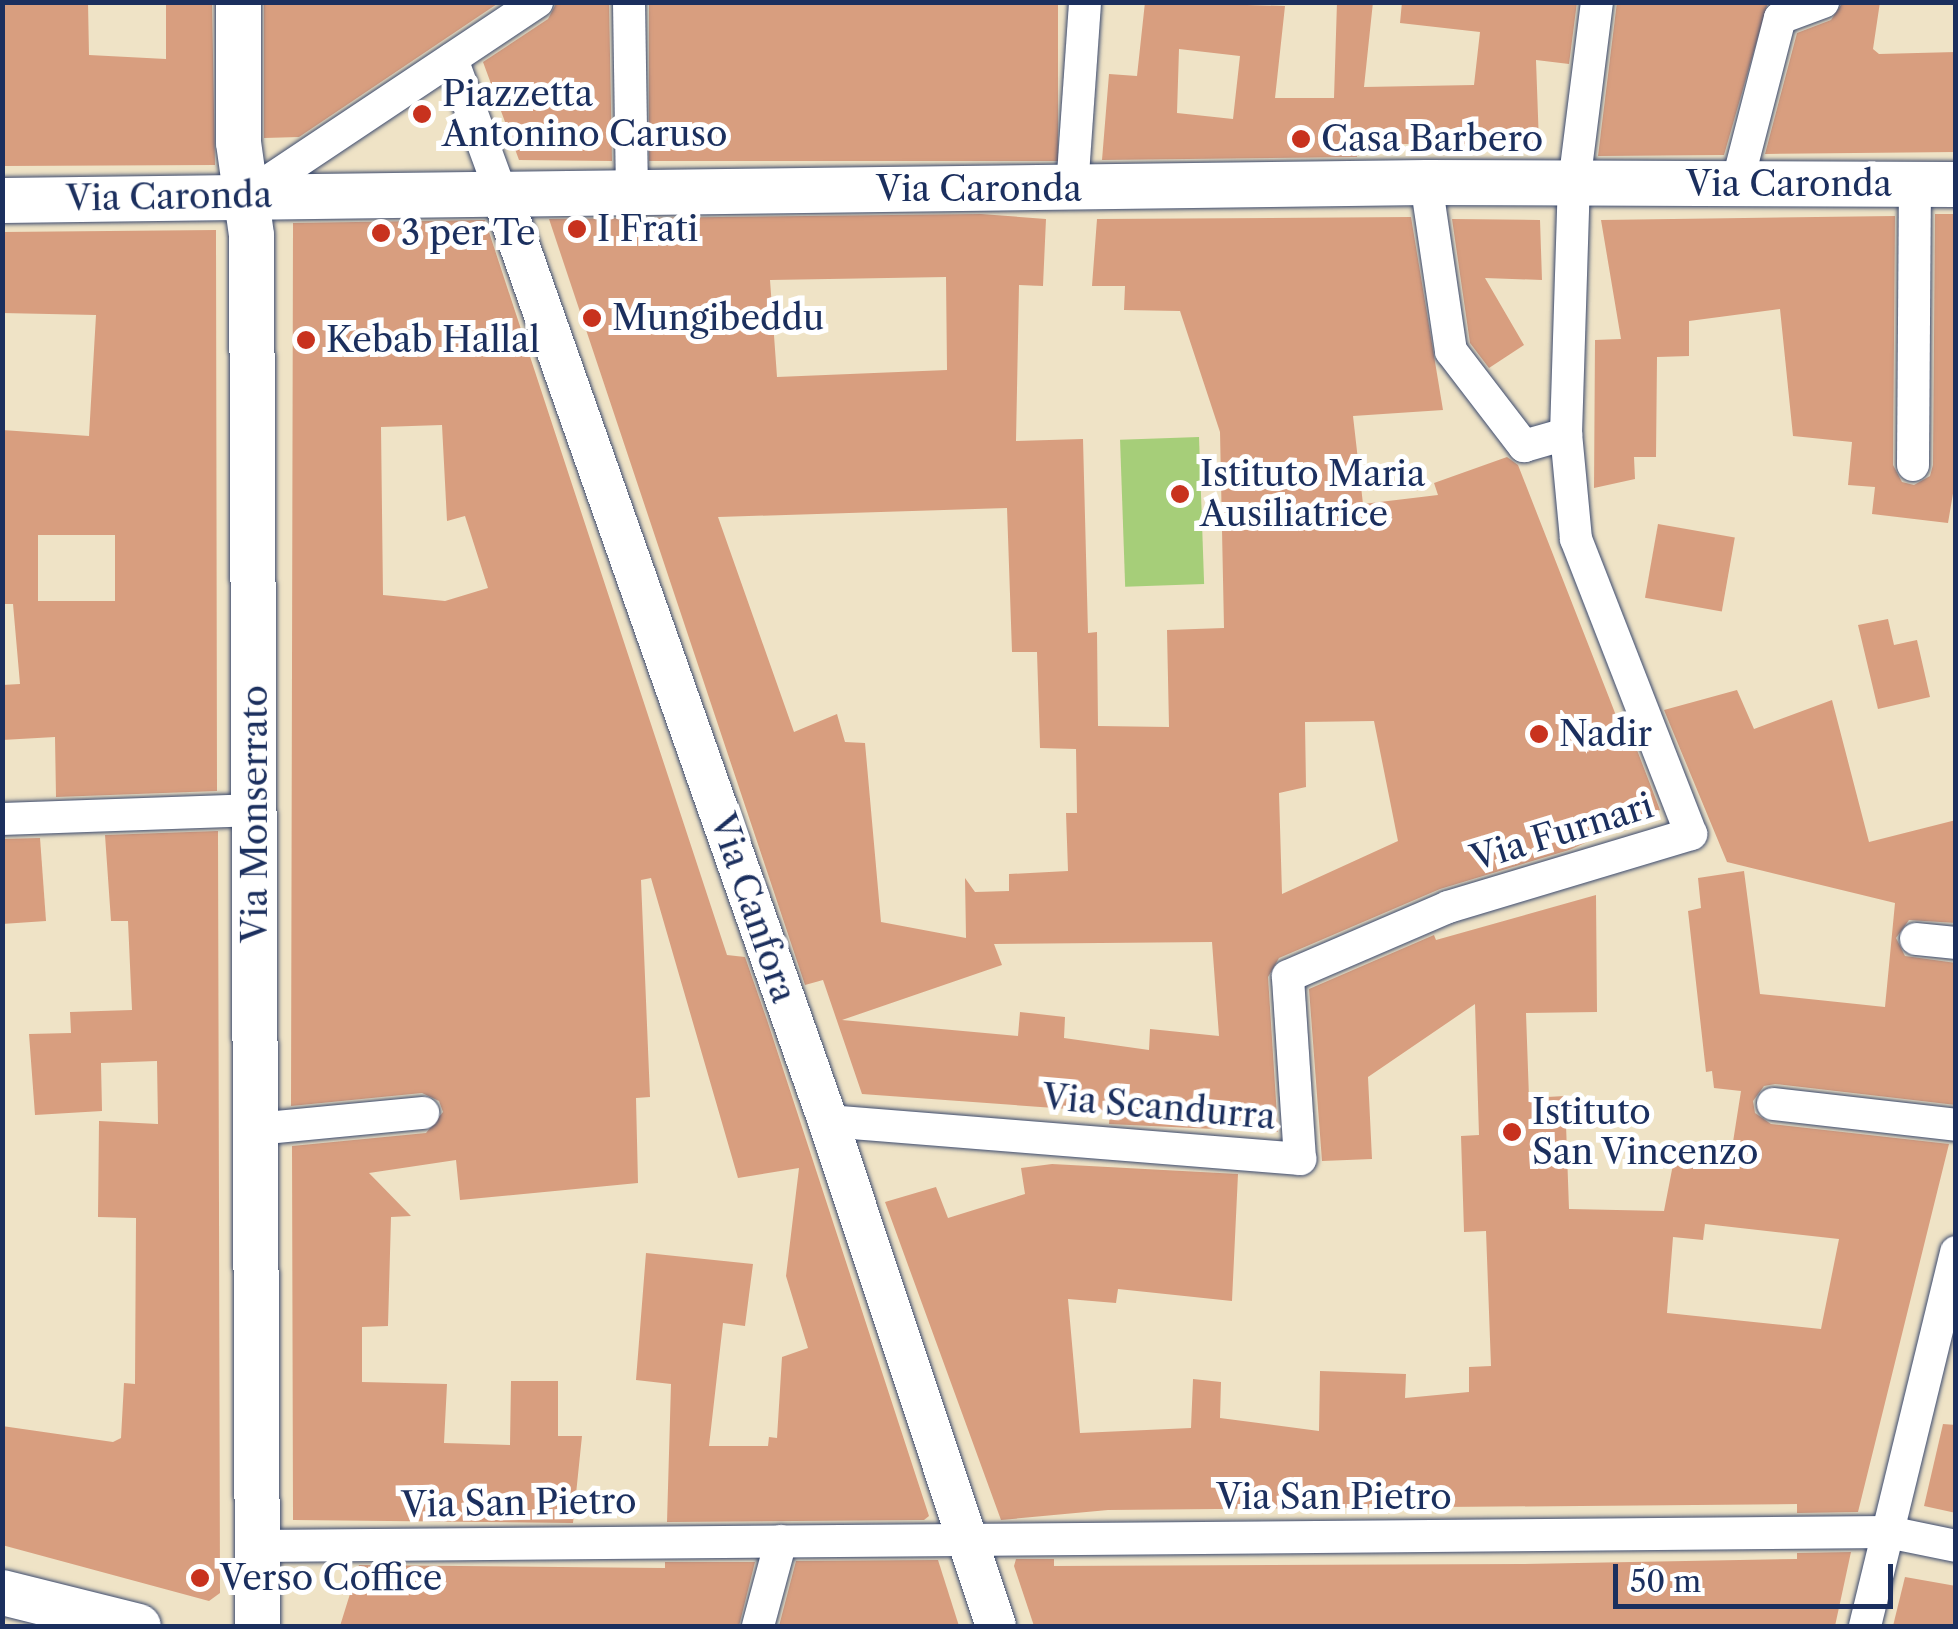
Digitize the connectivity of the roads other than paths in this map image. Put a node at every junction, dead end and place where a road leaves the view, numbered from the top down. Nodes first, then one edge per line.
1 (238, 2) edge
2 (537, 2) edge
3 (630, 2) edge
4 (1085, 2) edge
5 (1597, 2) edge
6 (1823, 2) edge
7 (452, 59) junction
8 (1426, 182) junction
9 (1574, 184) junction
10 (1737, 184) junction
11 (1935, 184) edge
12 (1072, 188) junction
13 (632, 191) junction
14 (501, 193) junction
15 (246, 196) junction
16 (2, 200) edge
17 (1566, 434) junction
18 (1913, 464) dead end
19 (255, 810) junction
20 (2, 819) edge
21 (1916, 939) dead end
22 (1956, 943) edge
23 (1288, 976) joint
24 (1773, 1104) dead end
25 (423, 1113) dead end
26 (828, 1120) junction
27 (1956, 1125) edge
28 (256, 1128) junction
29 (1956, 1252) edge
30 (1888, 1532) junction
31 (967, 1540) junction
32 (781, 1541) junction
33 (257, 1546) junction
34 (1956, 1546) edge
35 (28, 1607) edge
36 (138, 1626) edge
37 (257, 1626) edge
38 (758, 1626) edge
39 (996, 1626) edge
40 (1865, 1626) edge

1 - 15 main road, Via Monserrato
2 - 7 street
3 - 13 street
4 - 12 street
5 - 9 street, Via Furnari
6 - 10 street
7 - 14 street
7 - 15 street
8 - 9 main road, Via Caronda
8 - 12 main road, Via Caronda
8 - 17 street
9 - 10 main road, Via Caronda
9 - 17 street, Via Furnari
10 - 11 main road, Via Caronda
11 - 18 street
12 - 13 main road, Via Caronda
13 - 14 main road, Via Caronda
14 - 15 main road, Via Caronda
14 - 26 street, Via Canfora
15 - 16 main road, Via Caronda
15 - 19 main road, Via Monserrato
17 - 23 street, Via Furnari
19 - 20 street
19 - 28 main road, Via Monserrato
21 - 22 street
23 - 26 street, Via Scandurra
24 - 27 street
25 - 28 street
26 - 31 street, Via Canfora
28 - 33 main road, Via Monserrato
29 - 30 street
30 - 31 street, Via San Pietro
30 - 34 street, Via San Pietro
30 - 40 street
31 - 32 street, Via San Pietro
31 - 39 street, Via Canfora
32 - 33 street, Via San Pietro
32 - 38 street
33 - 37 main road, Via Monserrato
35 - 36 main road

